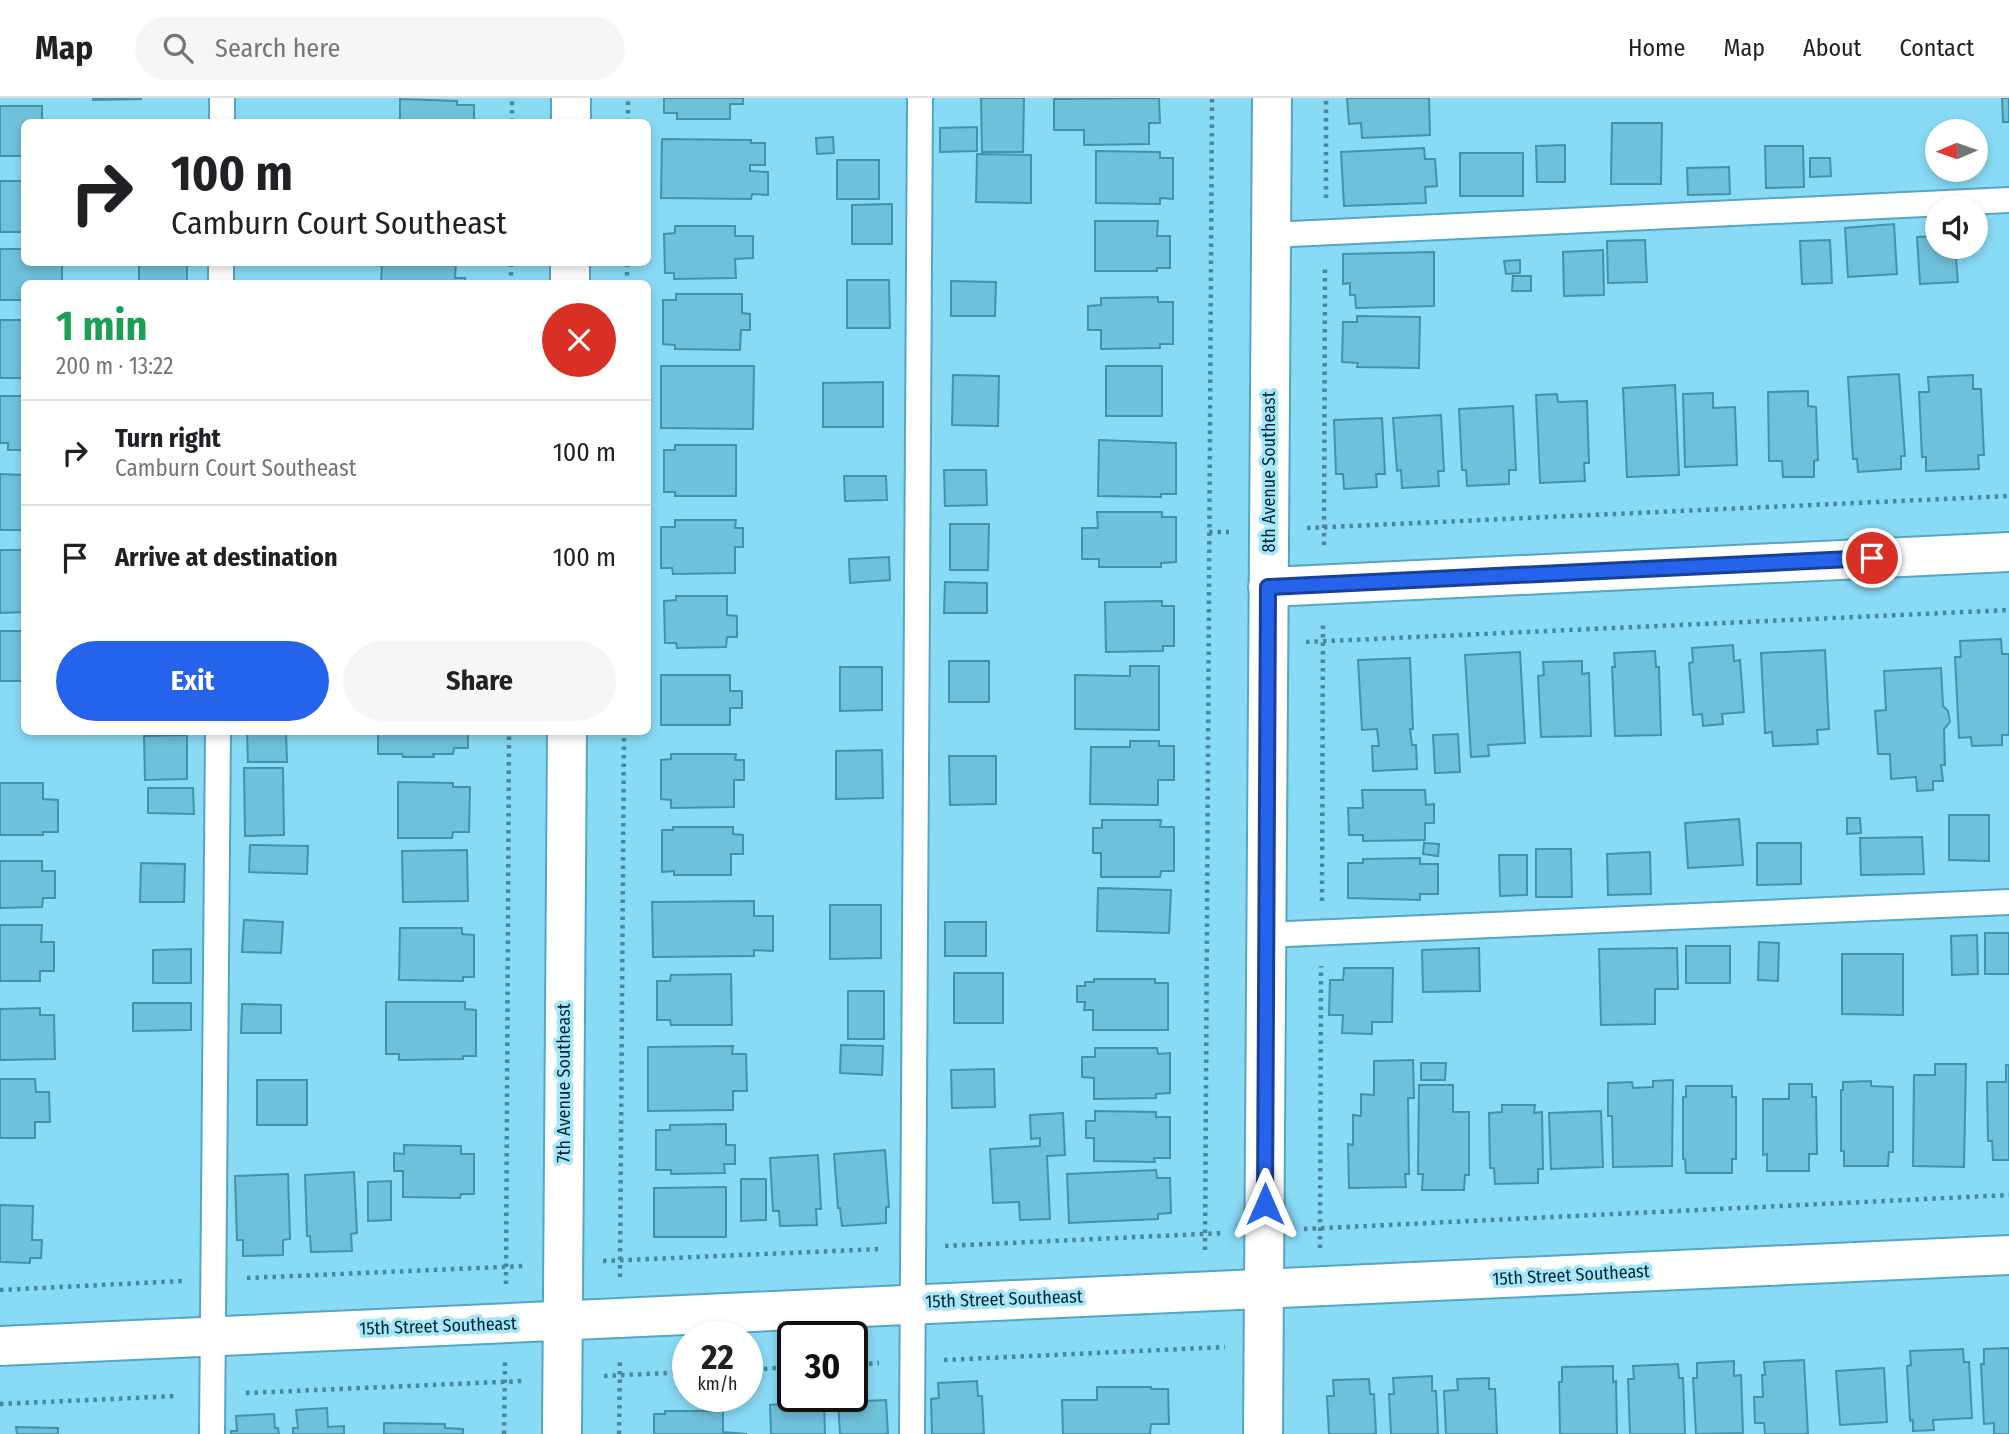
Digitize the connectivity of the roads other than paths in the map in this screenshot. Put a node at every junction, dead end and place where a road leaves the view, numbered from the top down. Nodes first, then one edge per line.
1 (222, 98) edge
2 (571, 98) edge
3 (920, 98) edge
4 (1272, 98) edge
5 (222, 119) edge
6 (571, 119) edge
7 (2009, 200) edge
8 (1270, 235) junction
9 (2009, 552) edge
10 (1268, 587) junction
11 (218, 735) edge
12 (566, 735) edge
13 (2009, 902) edge
14 (1265, 935) junction
15 (2009, 1255) edge
16 (1265, 1288) junction
17 (913, 1303) junction
18 (563, 1321) junction
19 (213, 1335) junction
20 (0, 1346) edge
21 (212, 1434) edge
22 (562, 1434) edge
23 (912, 1434) edge
24 (1263, 1434) edge

1 - 5 lane
2 - 6 street
3 - 17 lane
4 - 8 street, 8th Avenue Southeast
7 - 8 lane
8 - 10 street, 8th Avenue Southeast
9 - 10 street
10 - 14 street, 8th Avenue Southeast
11 - 19 lane
12 - 18 street, 7th Avenue Southeast
13 - 14 lane
14 - 16 street, 8th Avenue Southeast
15 - 16 street, 15th Street Southeast
16 - 17 street, 15th Street Southeast
16 - 24 street, 8th Avenue Southeast
17 - 18 street, 15th Street Southeast
17 - 23 lane
18 - 19 street, 15th Street Southeast
18 - 22 street, 7th Avenue Southeast
19 - 20 street, 15th Street Southeast
19 - 21 lane

